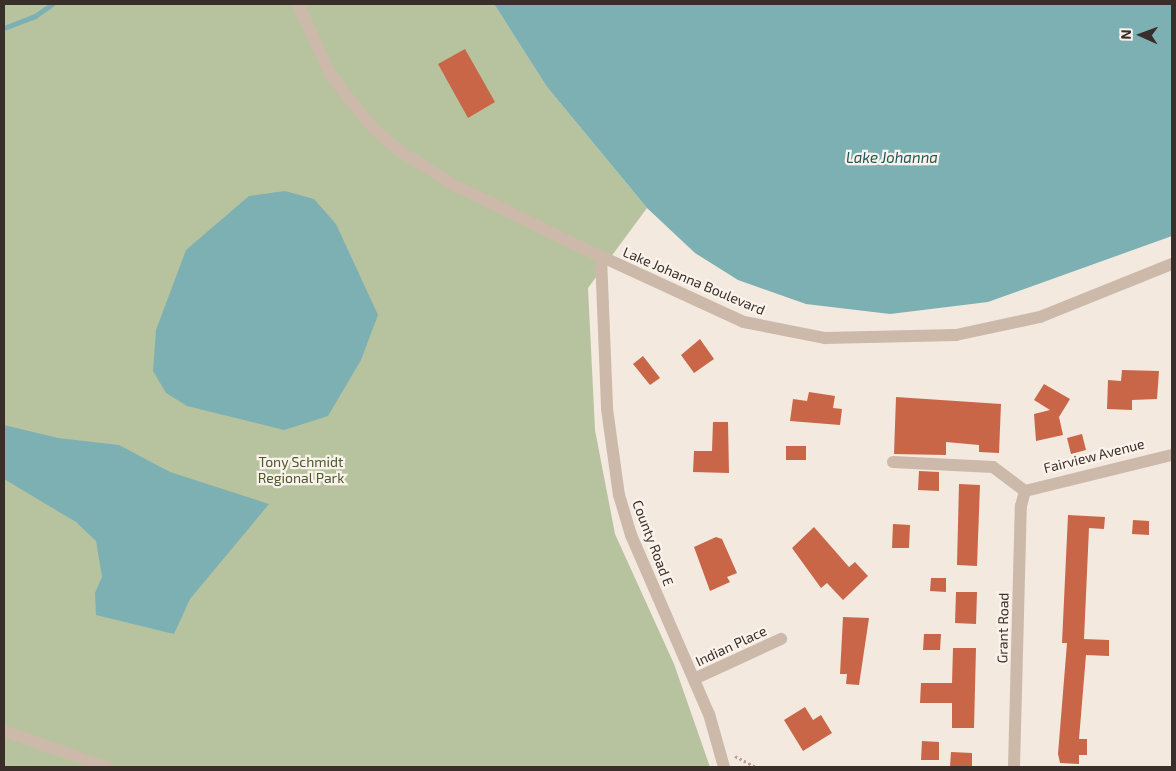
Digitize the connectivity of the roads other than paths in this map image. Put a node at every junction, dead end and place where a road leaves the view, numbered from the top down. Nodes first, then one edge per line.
1 (298, 4) edge
2 (601, 257) junction
3 (1172, 264) edge
4 (1172, 455) edge
5 (893, 462) dead end
6 (1025, 491) junction
7 (781, 639) dead end
8 (694, 679) junction
9 (4, 731) edge
10 (106, 767) edge
11 (724, 767) edge
12 (1014, 767) edge

1 - 2 street, Lake Johanna Boulevard
2 - 3 street, Lake Johanna Boulevard
2 - 8 street, County Road E
4 - 6 street, Fairview Avenue
5 - 6 street
6 - 12 street, Grant Road
7 - 8 street, Indian Place
8 - 11 street, County Road E
9 - 10 street

